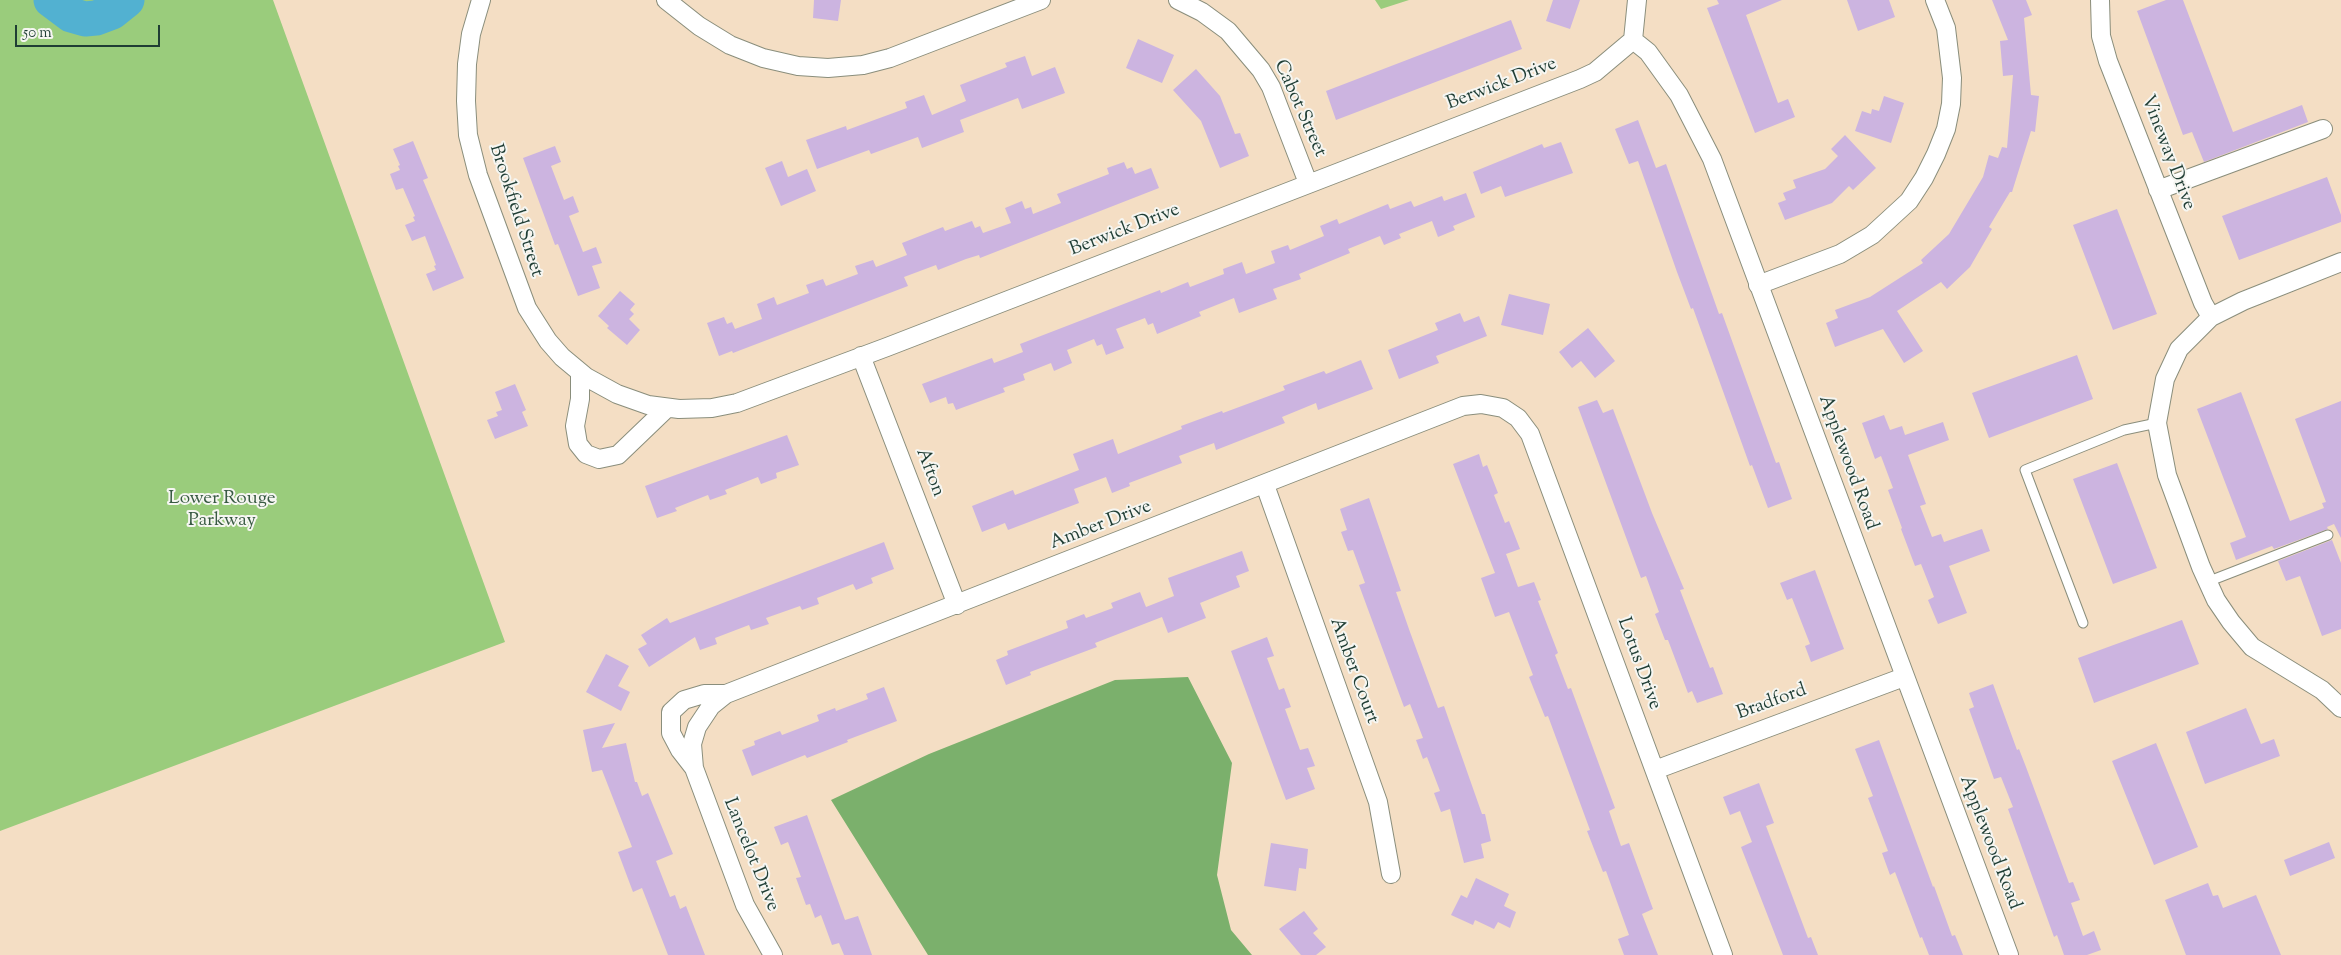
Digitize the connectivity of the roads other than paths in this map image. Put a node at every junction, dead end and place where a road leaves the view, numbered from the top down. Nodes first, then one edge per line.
1 (481, 0) edge
2 (666, 0) edge
3 (1041, 0) edge
4 (1178, 0) edge
5 (1637, 0) edge
6 (1935, 0) edge
7 (2100, 0) edge
8 (1633, 40) junction
9 (2323, 129) dead end
10 (1308, 183) junction
11 (2158, 190) junction
12 (2341, 262) edge
13 (1758, 284) junction
14 (2211, 316) junction
15 (861, 356) junction
16 (580, 372) junction
17 (617, 394) joint
18 (1493, 405) joint
19 (667, 408) junction
20 (2157, 423) junction
21 (1265, 485) junction
22 (2328, 535) dead end
23 (2207, 582) junction
24 (957, 605) junction
25 (2083, 622) dead end
26 (1904, 677) junction
27 (726, 694) junction
28 (2341, 708) edge
29 (671, 712) joint
30 (700, 722) joint
31 (694, 768) junction
32 (1655, 770) junction
33 (1391, 874) dead end
34 (773, 955) edge
35 (1723, 955) edge
36 (2009, 955) edge

1 - 16 street, Brookfield Street
2 - 3 street
4 - 10 street, Cabot Street
5 - 8 street
6 - 13 street
7 - 11 street, Vineway Drive
8 - 10 street, Berwick Drive
8 - 13 street, Applewood Road
9 - 11 street
10 - 15 street, Berwick Drive
11 - 14 street, Vineway Drive
12 - 14 street
13 - 26 street, Applewood Road
14 - 20 street
15 - 19 street, Berwick Drive
15 - 24 street, Afton
16 - 17 street, Brookfield Street
16 - 19 street
17 - 19 street, Berwick Drive
18 - 21 street, Amber Drive
18 - 32 street, Lotus Drive
20 - 23 street
20 - 25 lane
21 - 24 street, Amber Drive
21 - 33 street, Amber Court
22 - 23 lane
23 - 28 street
24 - 27 street, Amber Drive
26 - 32 street, Bradford
26 - 36 street, Applewood Road
27 - 29 street, Amber Drive
27 - 30 street, Amber Drive
29 - 31 street, Lancelot Drive
30 - 31 street, Lancelot Drive
31 - 34 street, Lancelot Drive
32 - 35 street, Lotus Drive

